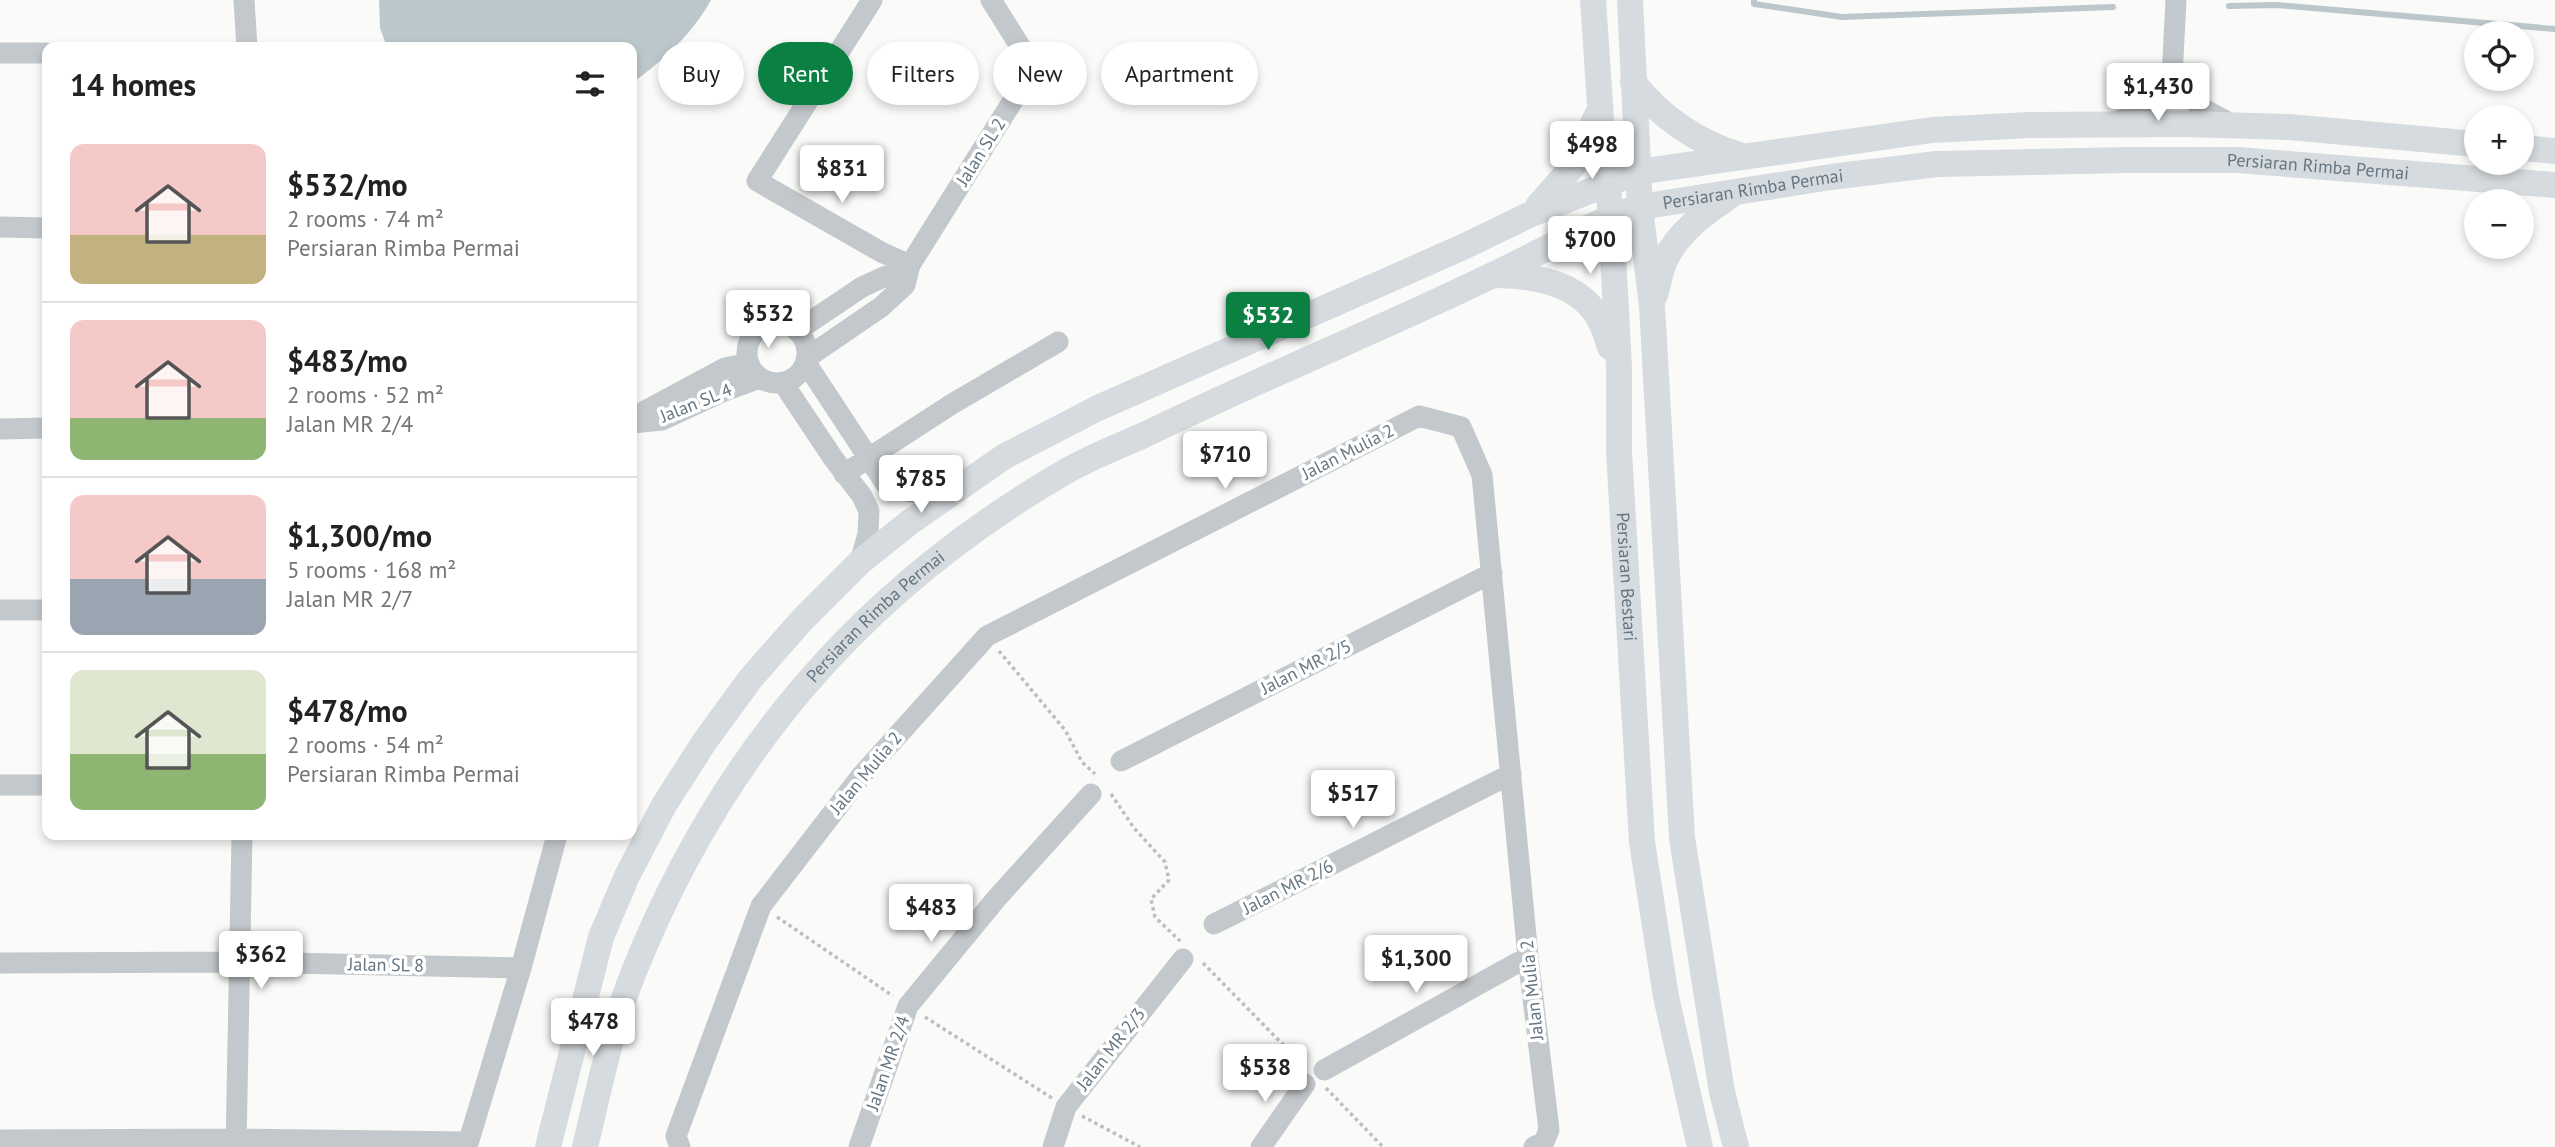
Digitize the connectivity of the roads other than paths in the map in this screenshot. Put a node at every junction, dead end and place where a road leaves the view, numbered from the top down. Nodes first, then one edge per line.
1 (244, 0) edge
2 (872, 0) edge
3 (991, 0) edge
4 (1593, 0) edge
5 (1630, 0) edge
6 (2176, 0) edge
7 (247, 42) edge
8 (0, 53) edge
9 (42, 53) edge
10 (2172, 77) junction
11 (1633, 82) junction
12 (1600, 110) junction
13 (2113, 124) junction
14 (2235, 125) junction
15 (2464, 143) edge
16 (2534, 149) edge
17 (2555, 150) edge
18 (1744, 156) junction
19 (1637, 172) junction
20 (1607, 183) junction
21 (2555, 185) edge
22 (1735, 193) junction
23 (1640, 207) junction
24 (1529, 215) junction
25 (1611, 217) junction
26 (0, 227) edge
27 (42, 228) edge
28 (910, 265) junction
29 (1495, 274) junction
30 (1653, 306) junction
31 (798, 330) junction
32 (1058, 342) dead end
33 (807, 360) junction
34 (1619, 368) junction
35 (754, 371) junction
36 (783, 383) junction
37 (637, 417) edge
38 (42, 428) edge
39 (0, 429) edge
40 (869, 457) junction
41 (844, 474) junction
42 (958, 488) junction
43 (860, 562) junction
44 (1492, 573) junction
45 (0, 610) edge
46 (42, 610) edge
47 (1121, 761) dead end
48 (1511, 774) junction
49 (0, 785) edge
50 (42, 785) edge
51 (1091, 794) dead end
52 (242, 840) edge
53 (556, 840) edge
54 (1214, 924) dead end
55 (1528, 957) junction
56 (1191, 960) road end
57 (240, 962) junction
58 (0, 963) edge
59 (521, 968) junction
60 (632, 978) junction
61 (582, 1017) junction
62 (0, 1140) edge
63 (236, 1143) edge
64 (467, 1144) edge
65 (1539, 1144) edge
66 (548, 1147) edge
67 (561, 1147) edge
68 (586, 1147) edge
69 (598, 1147) edge
70 (680, 1147) edge
71 (859, 1147) edge
72 (1053, 1147) edge
73 (1261, 1147) edge
74 (1700, 1147) edge
75 (1736, 1147) edge

1 - 7 street
2 - 28 street
3 - 28 street, Jalan SL 2
4 - 12 main road, Persiaran Bestari
5 - 11 main road
6 - 10 street
8 - 9 street
10 - 13 street
10 - 14 street
11 - 18 main road
11 - 19 main road
12 - 20 main road, Persiaran Bestari
12 - 24 main road
13 - 14 main road, Persiaran Rimba Permai
13 - 18 main road, Persiaran Rimba Permai
14 - 15 main road, Persiaran Rimba Permai
16 - 17 main road
18 - 19 main road, Persiaran Rimba Permai
19 - 20 main road, Persiaran Rimba Permai
19 - 23 main road
20 - 24 main road, Persiaran Rimba Permai
20 - 25 main road, Persiaran Bestari
21 - 22 main road, Persiaran Rimba Permai
22 - 23 main road, Persiaran Rimba Permai
22 - 30 main road
23 - 25 main road, Persiaran Rimba Permai
23 - 30 main road
24 - 42 main road, Persiaran Rimba Permai
25 - 29 main road, Persiaran Rimba Permai
25 - 34 main road, Persiaran Bestari
26 - 27 street
28 - 31 street
28 - 33 street, Jalan SL 2
29 - 34 main road
29 - 60 main road, Persiaran Rimba Permai
30 - 75 main road
31 - 33 street
31 - 35 street
32 - 40 street
33 - 36 street
33 - 40 street
34 - 74 main road, Persiaran Bestari
35 - 36 street
35 - 37 street, Jalan SL 4
36 - 41 street
38 - 39 street
40 - 41 street
40 - 42 street
41 - 43 street
42 - 43 main road, Persiaran Rimba Permai
43 - 61 main road, Persiaran Rimba Permai
44 - 47 street, Jalan MR 2/5
44 - 48 street, Jalan Mulia 2
44 - 70 street, Jalan Mulia 2
45 - 46 street
48 - 54 street, Jalan MR 2/6
48 - 55 street, Jalan Mulia 2
49 - 50 street
51 - 71 street, Jalan MR 2/4
52 - 57 street
53 - 59 street
55 - 65 street, Jalan Mulia 2
55 - 73 street
56 - 72 street, Jalan MR 2/3
57 - 58 street, Jalan SL 8
57 - 59 street, Jalan SL 8
57 - 63 street
59 - 64 street
60 - 68 main road, Persiaran Rimba Permai
60 - 69 main road
61 - 66 main road, Persiaran Rimba Permai
61 - 67 main road
62 - 63 street
63 - 64 street

